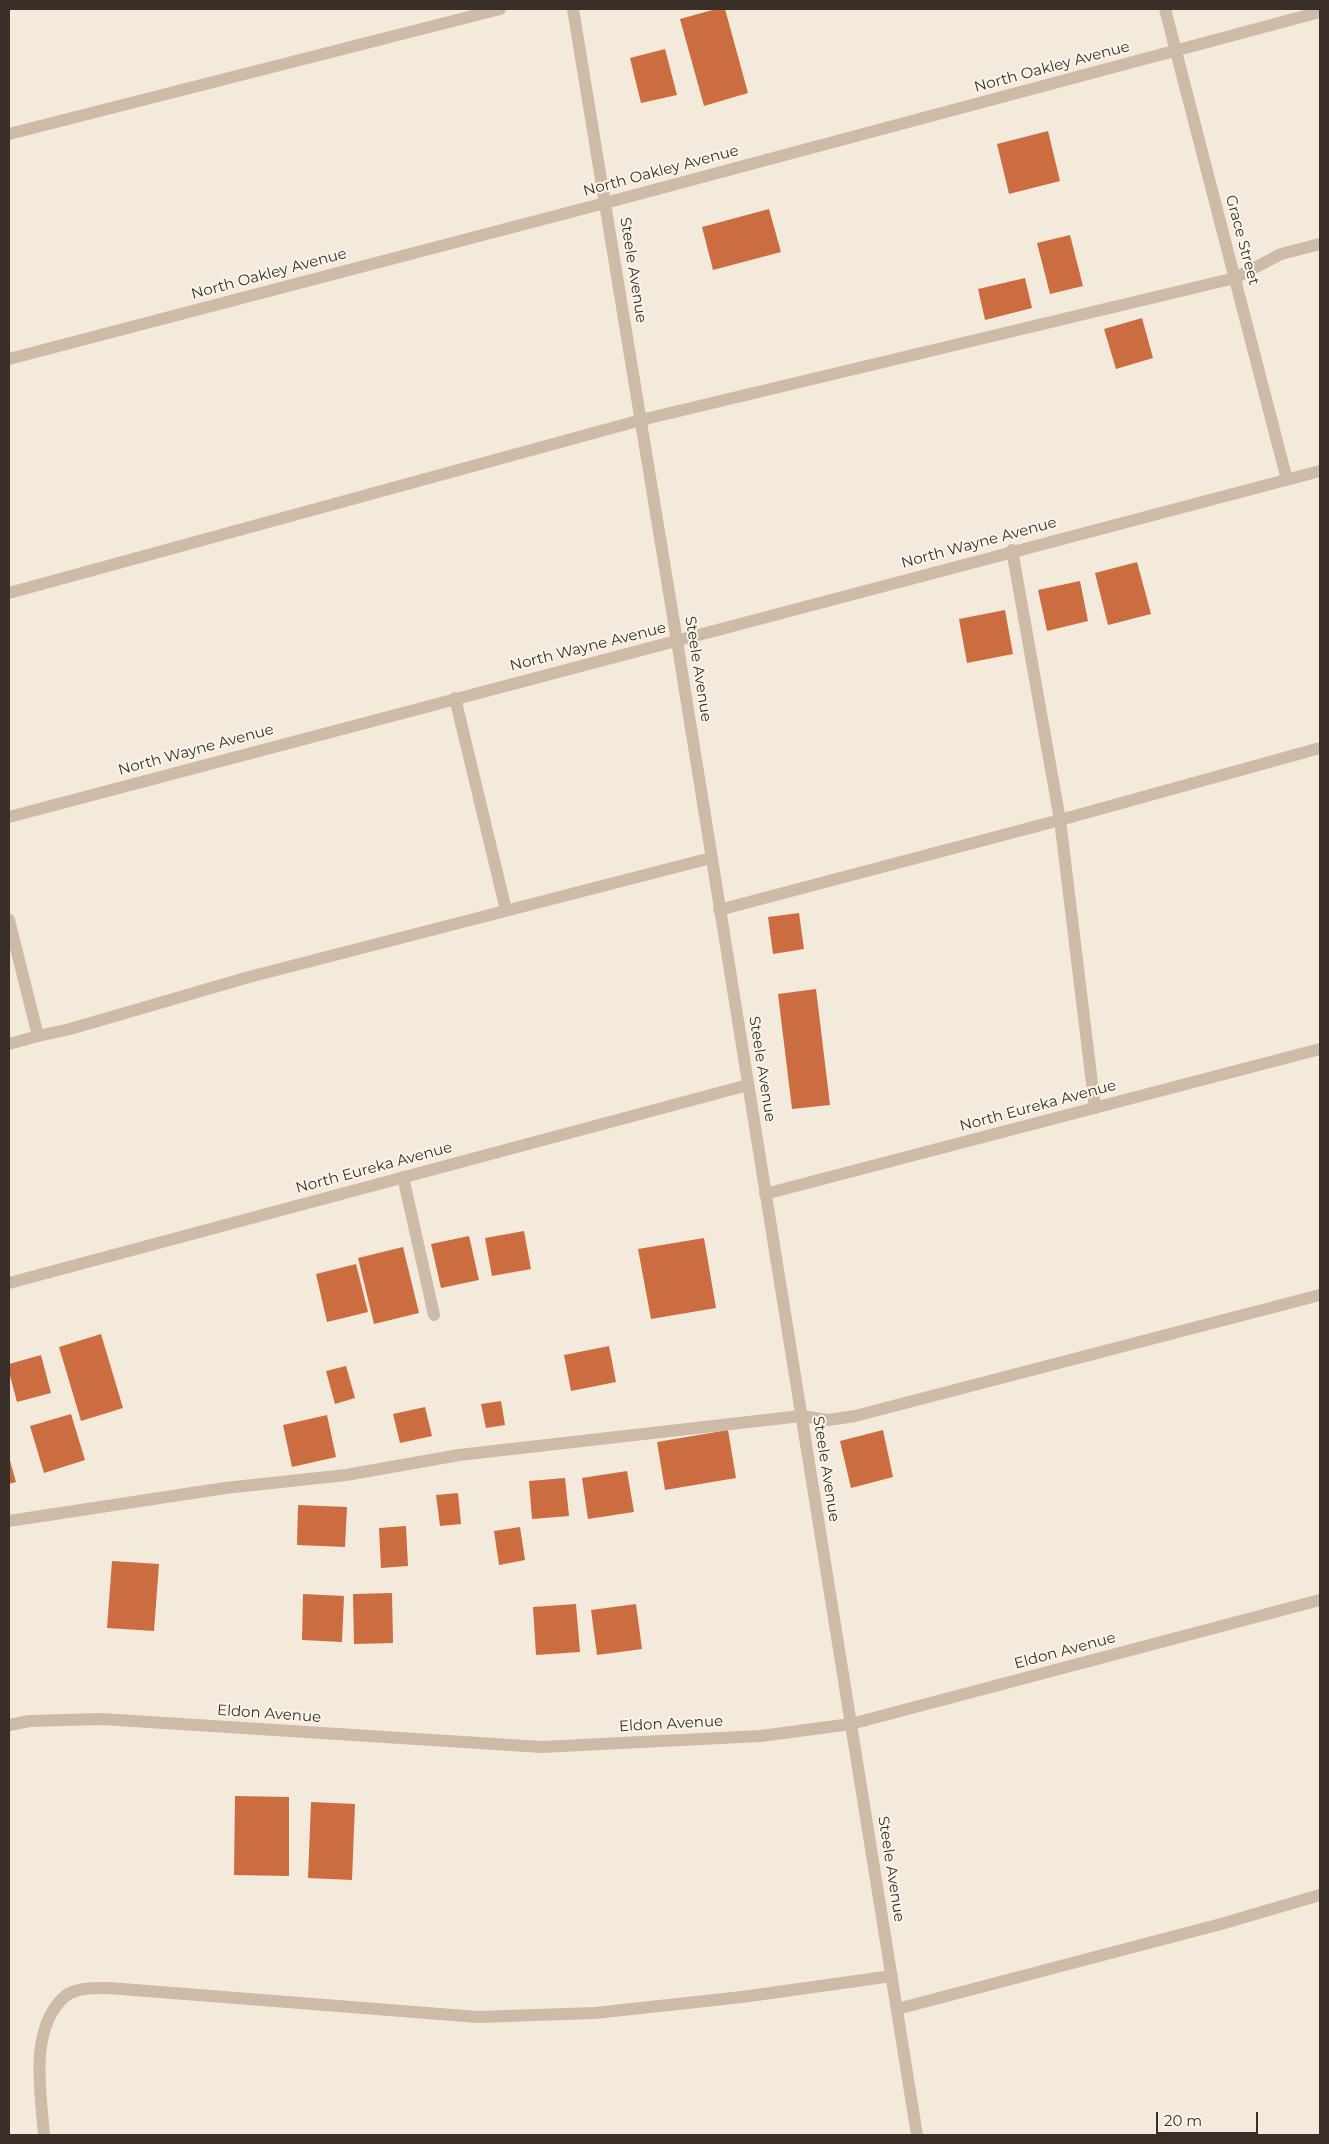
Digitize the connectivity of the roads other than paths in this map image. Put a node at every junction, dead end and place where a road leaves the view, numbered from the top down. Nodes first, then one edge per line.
1 (500, 9) edge
2 (573, 9) edge
3 (1165, 9) edge
4 (1320, 12) edge
5 (1176, 50) junction
6 (9, 134) edge
7 (605, 203) junction
8 (1320, 244) edge
9 (1235, 278) junction
10 (9, 359) edge
11 (641, 420) junction
12 (1320, 471) edge
13 (1287, 480) junction
14 (1012, 550) junction
15 (9, 593) edge
16 (677, 641) junction
17 (455, 698) junction
18 (1320, 748) edge
19 (9, 817) edge
20 (1060, 820) junction
21 (711, 858) junction
22 (506, 910) junction
23 (719, 910) junction
24 (9, 920) edge
25 (38, 1036) junction
26 (9, 1044) edge
27 (1320, 1049) edge
28 (748, 1085) junction
29 (1095, 1108) junction
30 (403, 1177) junction
31 (765, 1194) junction
32 (9, 1283) edge
33 (1320, 1294) edge
34 (434, 1315) dead end
35 (801, 1416) junction
36 (9, 1522) edge
37 (1320, 1600) edge
38 (851, 1724) junction
39 (9, 1725) edge
40 (1320, 1896) edge
41 (892, 1976) junction
42 (897, 2009) junction
43 (44, 2135) edge
44 (917, 2135) edge

1 - 6 street
2 - 7 street, Steele Avenue
3 - 5 street, Grace Street
4 - 5 street, North Oakley Avenue
5 - 7 street, North Oakley Avenue
5 - 9 street, Grace Street
7 - 10 street, North Oakley Avenue
7 - 11 street, Steele Avenue
8 - 9 street
9 - 11 street
9 - 13 street, Grace Street
11 - 15 street
11 - 16 street, Steele Avenue
12 - 13 street, North Wayne Avenue
13 - 14 street, North Wayne Avenue
14 - 16 street, North Wayne Avenue
14 - 20 street
16 - 17 street, North Wayne Avenue
16 - 21 street, Steele Avenue
17 - 19 street, North Wayne Avenue
17 - 22 street
18 - 20 street
20 - 23 street
20 - 29 street
21 - 22 street
21 - 23 street, Steele Avenue
22 - 25 street
23 - 28 street, Steele Avenue
24 - 25 street
25 - 26 street
27 - 29 street, North Eureka Avenue
28 - 30 street, North Eureka Avenue
28 - 31 street, Steele Avenue
29 - 31 street, North Eureka Avenue
30 - 32 street, North Eureka Avenue
30 - 34 street
31 - 35 street, Steele Avenue
33 - 35 street
35 - 36 street
35 - 38 street, Steele Avenue
37 - 38 street, Eldon Avenue
38 - 39 street, Eldon Avenue
38 - 41 street, Steele Avenue
40 - 42 street
41 - 42 street, Steele Avenue
41 - 43 street
42 - 44 street, Steele Avenue

